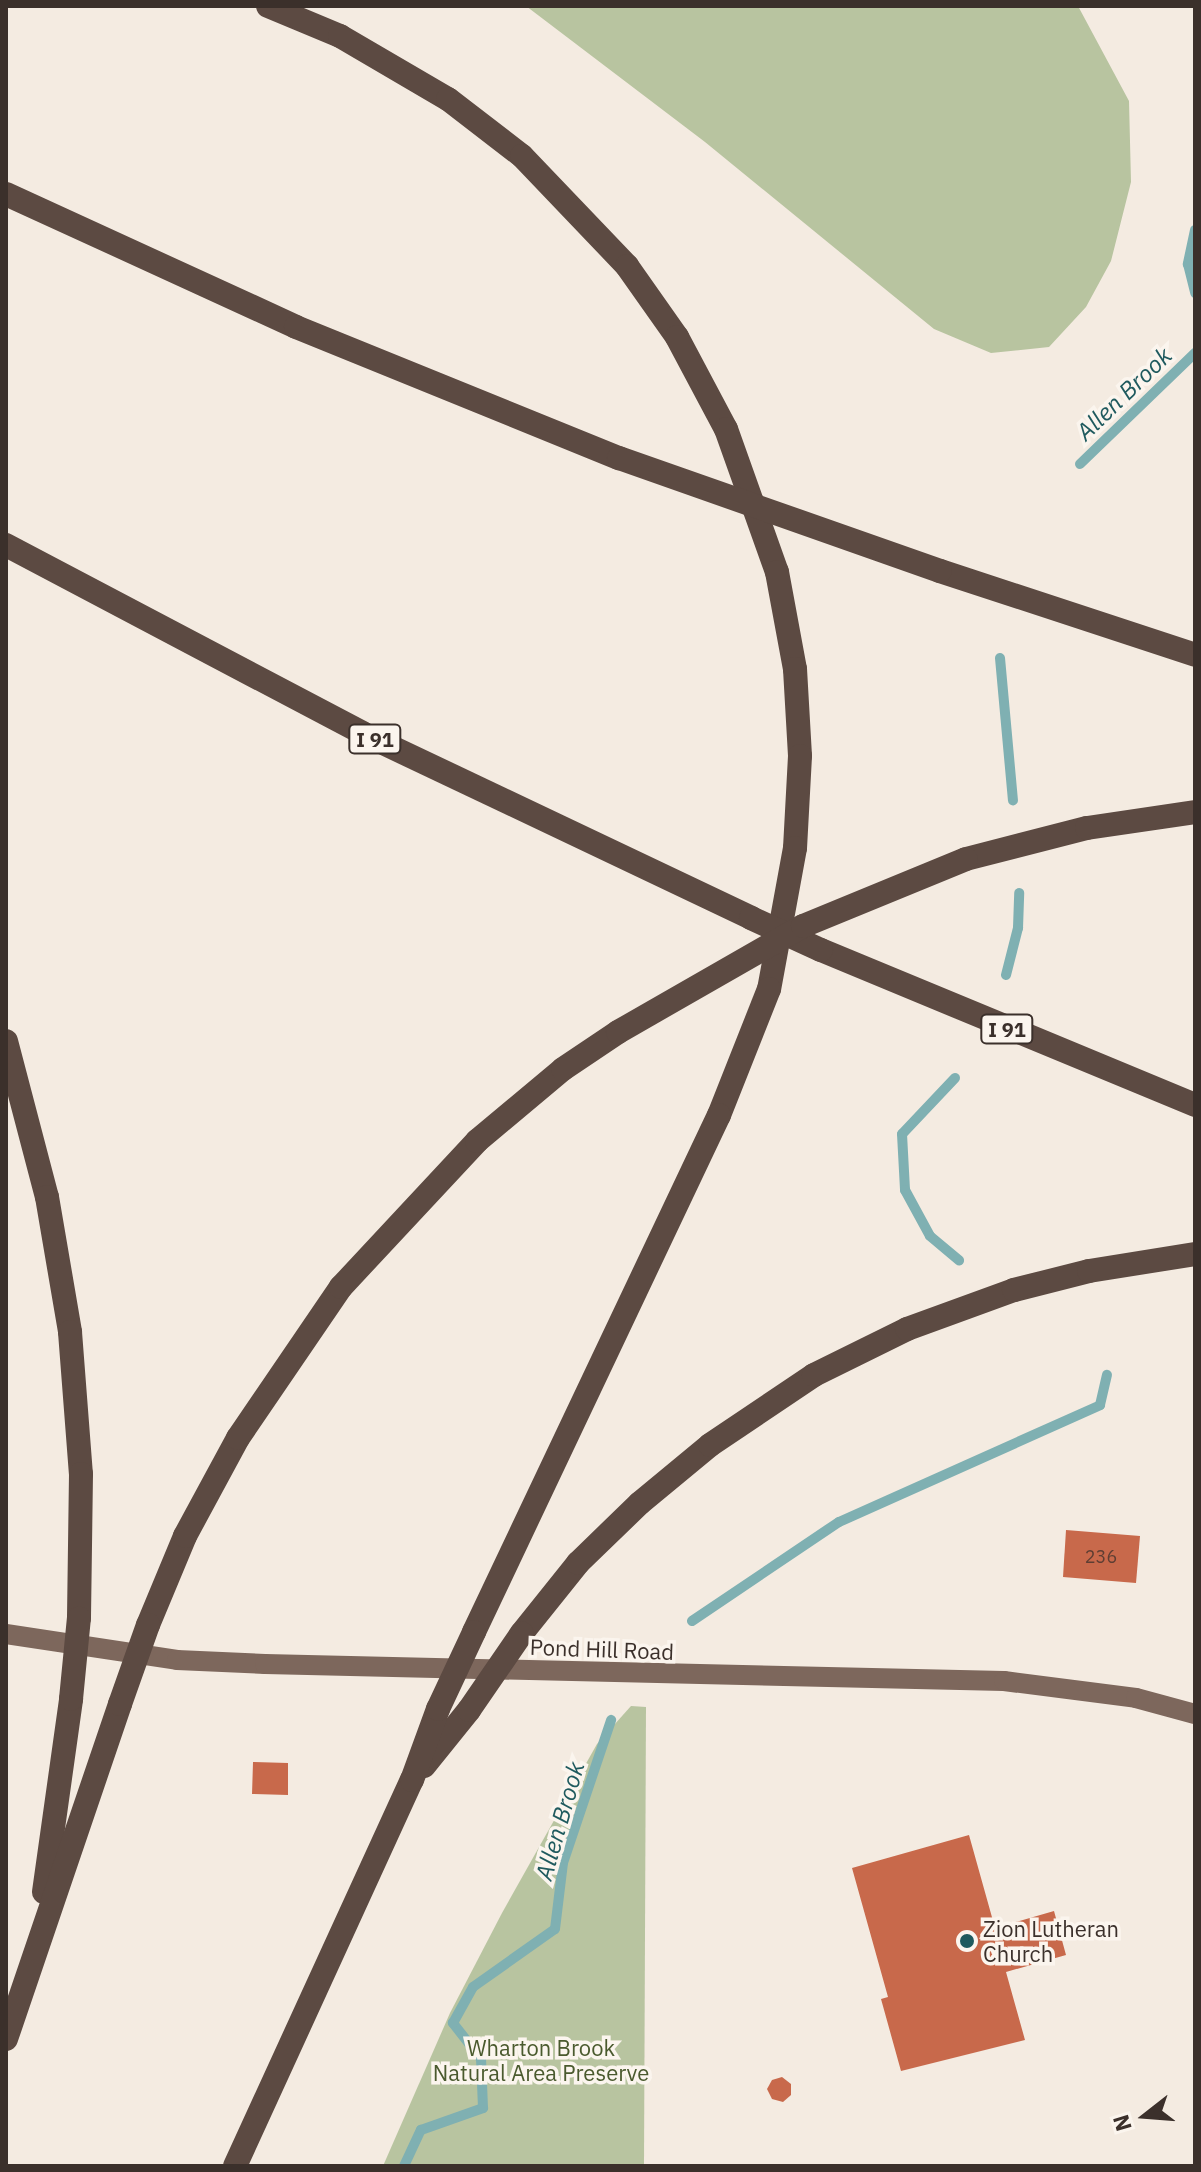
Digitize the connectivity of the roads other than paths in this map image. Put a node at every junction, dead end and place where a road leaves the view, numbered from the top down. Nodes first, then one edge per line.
1 (268, 6) edge
2 (6, 194) edge
3 (6, 545) edge
4 (1195, 655) edge
5 (1195, 812) edge
6 (6, 1041) edge
7 (1195, 1105) edge
8 (1195, 1254) edge
9 (6, 1634) edge
10 (1195, 1714) edge
11 (412, 1780) junction
12 (36, 1941) junction
13 (6, 2039) edge
14 (235, 2166) edge

1 - 11 highway, bridge
2 - 4 highway, bridge
3 - 7 highway, I 91, bridge
5 - 12 highway, bridge
6 - 12 highway, bridge
8 - 11 highway, bridge
9 - 10 main road, Pond Hill Road
11 - 14 highway
12 - 13 highway

